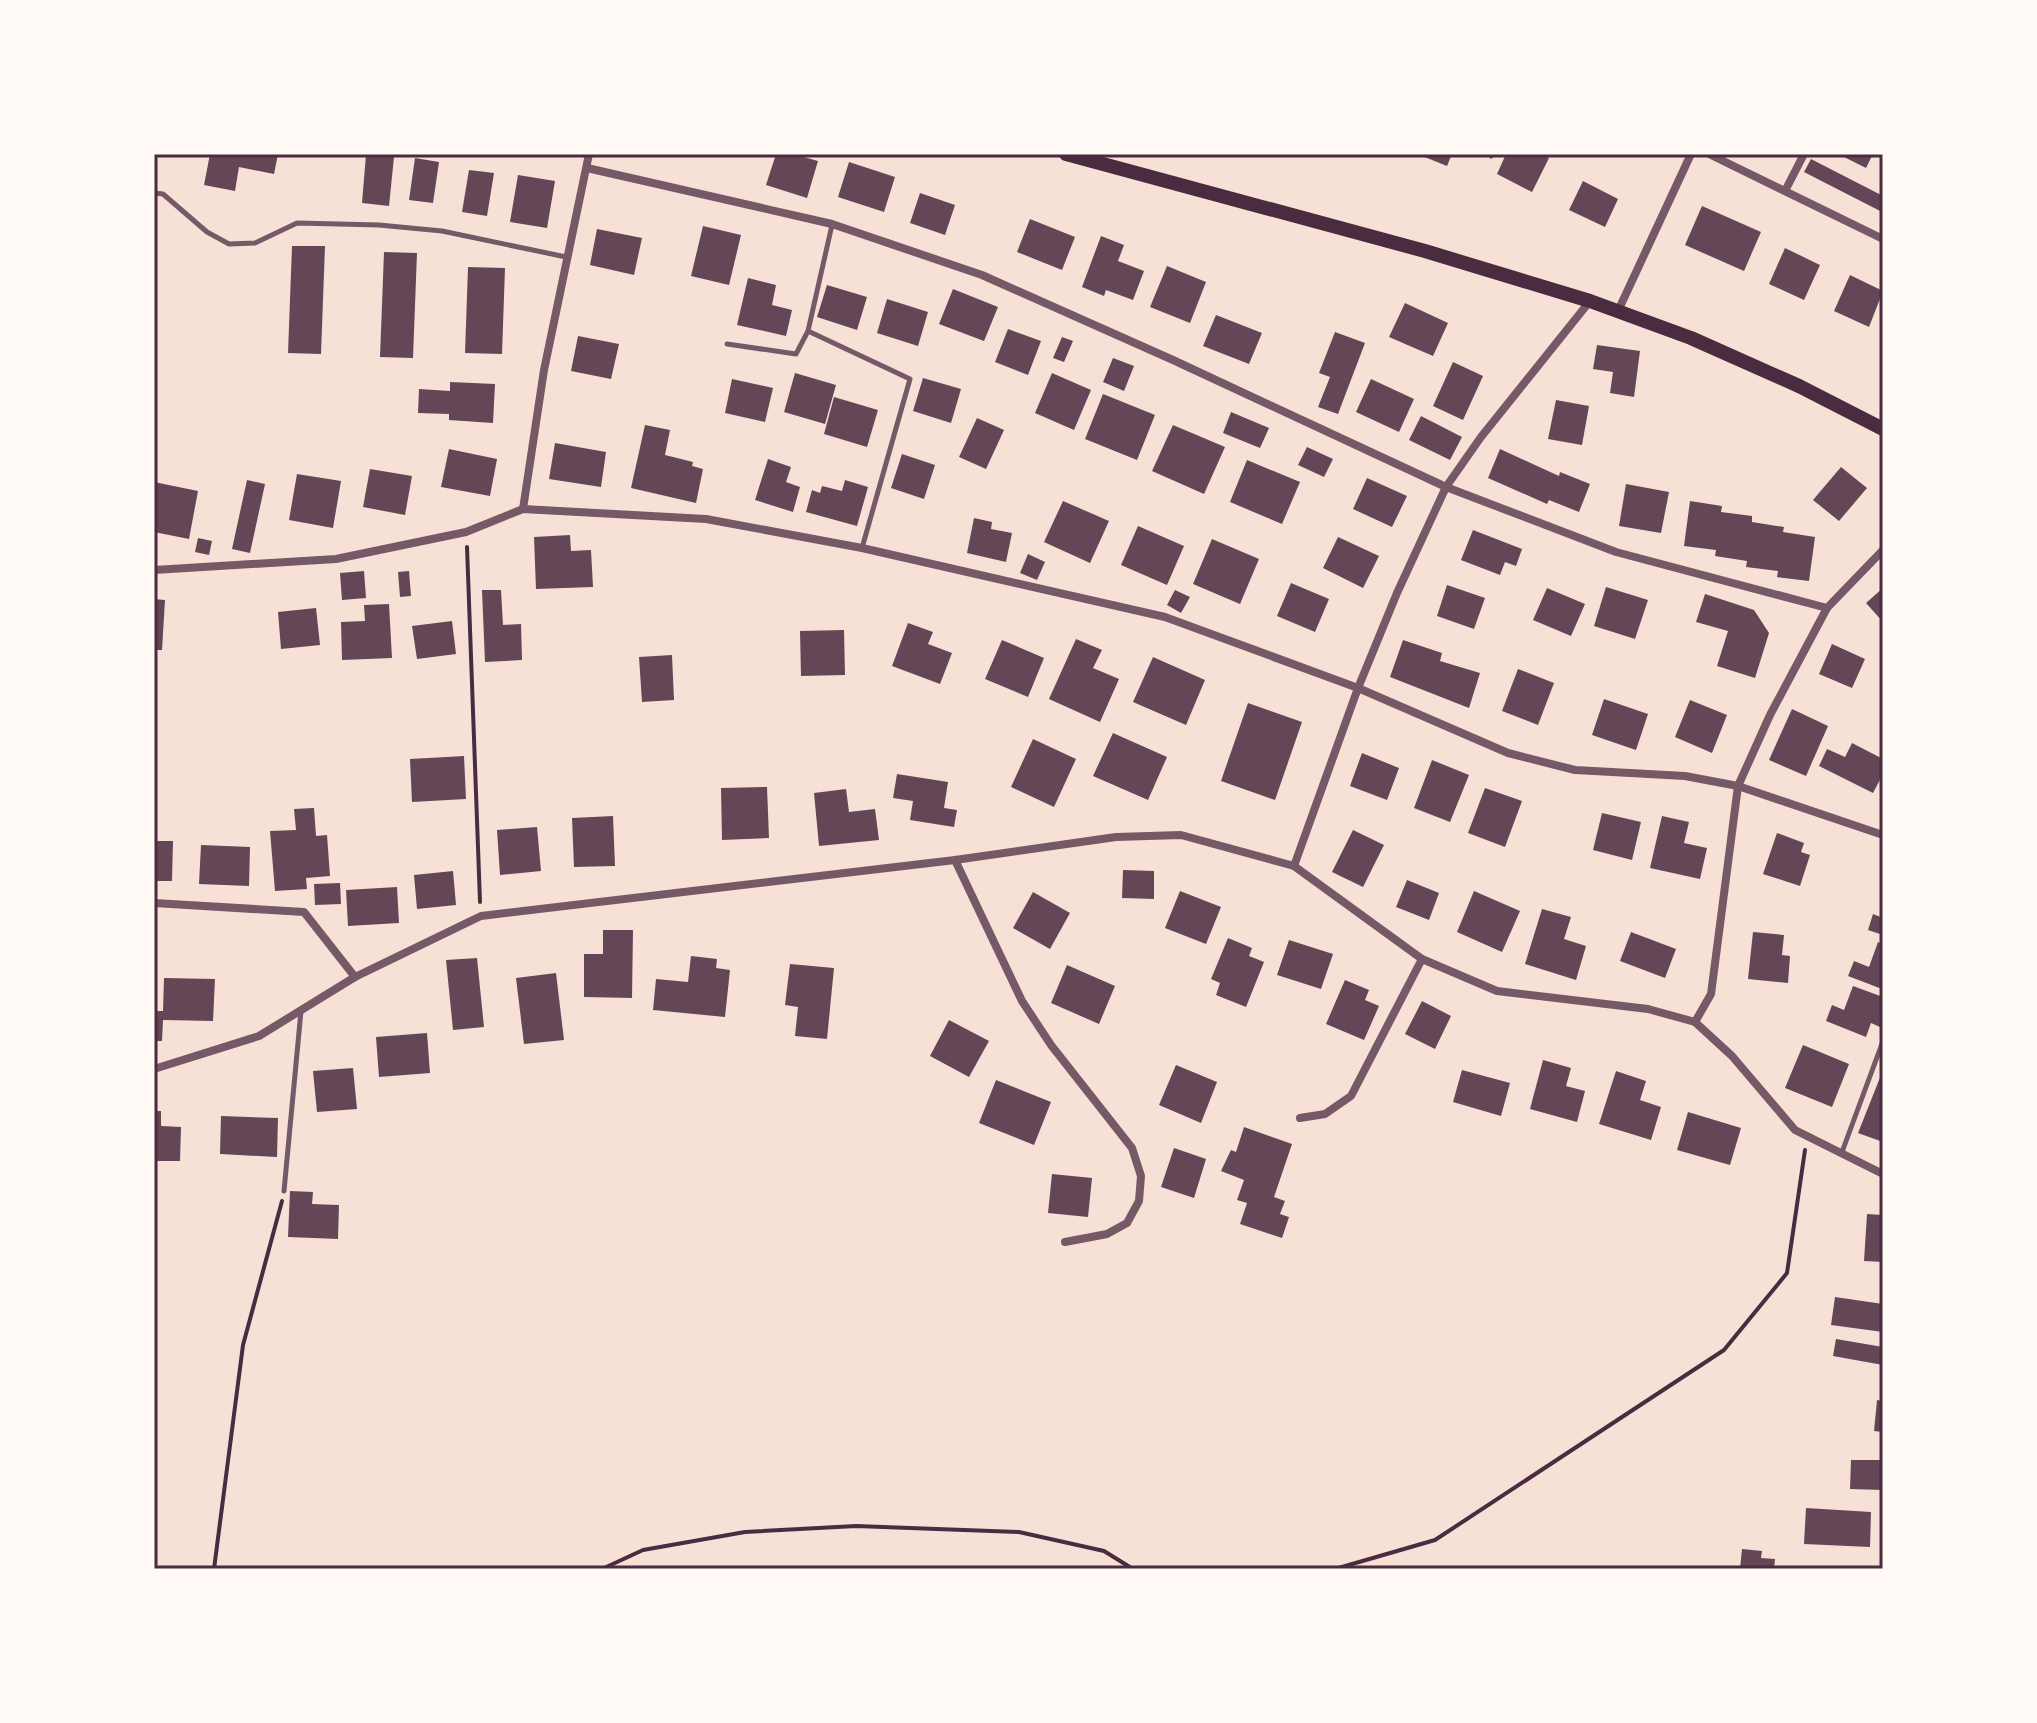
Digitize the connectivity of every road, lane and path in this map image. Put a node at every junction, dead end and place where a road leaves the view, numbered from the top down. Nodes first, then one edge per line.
1 (589, 154) edge
2 (1066, 154) edge
3 (1691, 154) edge
4 (1709, 154) edge
5 (1804, 154) edge
6 (587, 168) junction
7 (1786, 189) junction
8 (154, 193) edge
9 (832, 224) junction
10 (1882, 235) edge
11 (566, 257) junction
12 (1590, 301) junction
13 (1618, 311) junction
14 (808, 331) junction
15 (727, 344) dead end
16 (1883, 429) edge
17 (1446, 487) junction
18 (523, 509) junction
19 (466, 532) junction
20 (862, 548) junction
21 (1883, 550) edge
22 (154, 570) edge
23 (1827, 608) junction
24 (1358, 688) junction
25 (1738, 786) junction
26 (1883, 835) edge
27 (955, 860) junction
28 (1294, 866) junction
29 (154, 903) edge
30 (481, 916) junction
31 (1422, 959) junction
32 (355, 977) junction
33 (301, 1010) junction
34 (1695, 1022) junction
35 (1883, 1041) edge
36 (154, 1069) edge
37 (1300, 1118) dead end
38 (1807, 1137) junction
39 (1841, 1155) junction
40 (1883, 1174) edge
41 (284, 1191) joint
42 (1065, 1242) dead end
43 (214, 1569) edge
44 (602, 1569) edge
45 (1133, 1569) edge
46 (1335, 1569) edge

1 - 6 street
2 - 12 main road
3 - 13 street
4 - 7 street
5 - 7 street
6 - 9 street
6 - 11 street
7 - 10 street
8 - 11 lane
9 - 14 lane
9 - 17 street
11 - 18 street
12 - 13 main road
12 - 17 street
13 - 16 main road
14 - 15 lane
14 - 20 lane
17 - 23 street
17 - 24 street
18 - 19 street
18 - 20 street
19 - 22 street
19 - 30 path
20 - 24 street
21 - 23 street
23 - 25 street
24 - 25 street
24 - 28 street
25 - 26 street
25 - 34 street
27 - 28 street
27 - 30 street
27 - 42 street
28 - 31 street
29 - 32 street
30 - 32 street
31 - 34 street
31 - 37 street
32 - 33 street
33 - 36 street
33 - 41 lane
34 - 38 street
35 - 39 lane
38 - 39 street
38 - 46 path
39 - 40 street
41 - 43 path
44 - 45 path

